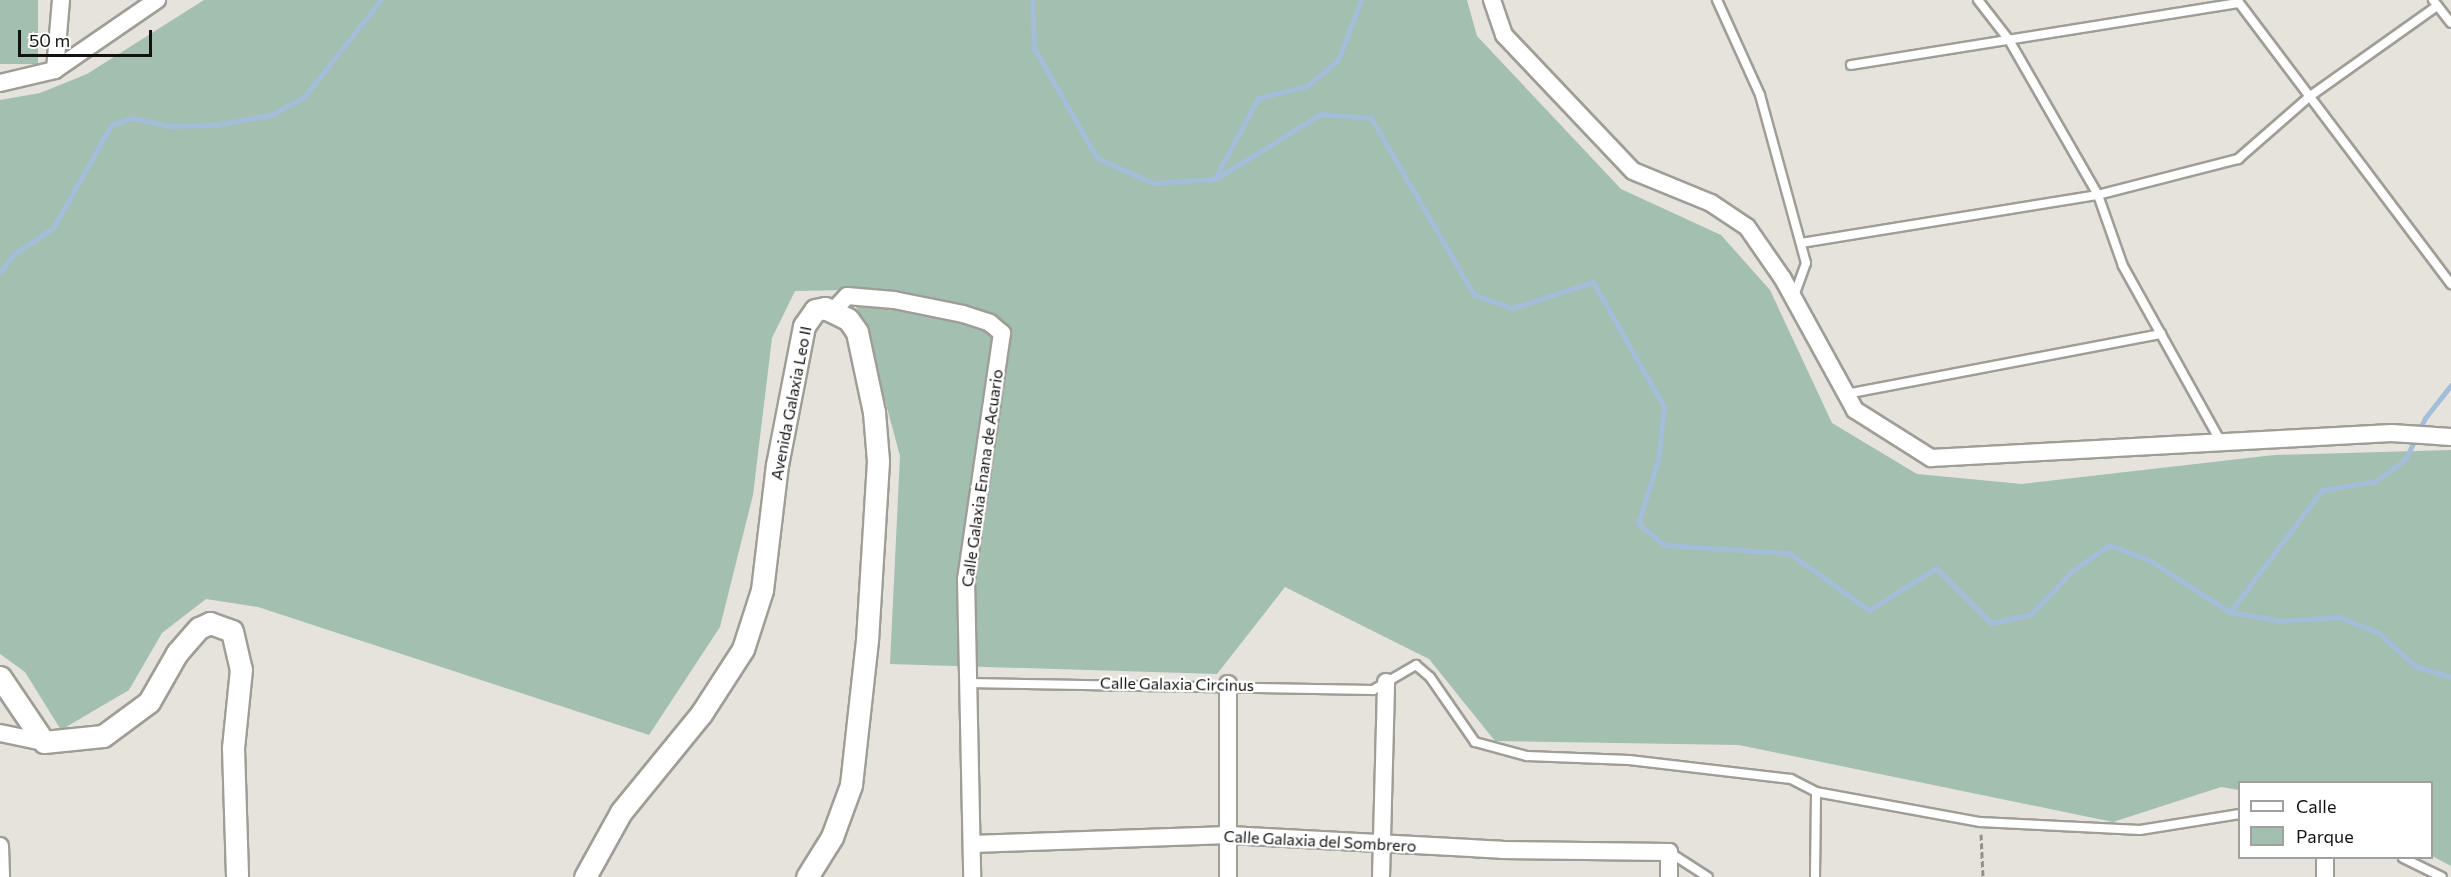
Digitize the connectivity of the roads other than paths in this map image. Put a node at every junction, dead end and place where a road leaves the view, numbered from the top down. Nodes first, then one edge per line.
1 (61, 0) edge
2 (157, 0) edge
3 (1492, 0) edge
4 (1717, 0) edge
5 (1978, 0) edge
6 (2238, 1) edge
7 (2435, 3) edge
8 (2451, 23) edge
9 (2009, 40) junction
10 (1851, 65) dead end
11 (55, 70) junction
12 (0, 83) edge
13 (2309, 97) junction
14 (2098, 195) junction
15 (1801, 243) junction
16 (2451, 284) edge
17 (1793, 298) junction
18 (834, 310) junction
19 (2161, 334) junction
20 (1846, 394) junction
21 (2451, 436) edge
22 (2223, 444) junction
23 (0, 677) edge
24 (1386, 682) junction
25 (965, 683) junction
26 (1228, 684) junction
27 (0, 733) edge
28 (44, 741) junction
29 (1816, 792) junction
30 (2238, 814) edge
31 (1229, 835) junction
32 (1380, 843) junction
33 (972, 844) junction
34 (0, 846) edge
35 (1669, 852) junction
36 (2325, 859) edge
37 (2405, 859) edge
38 (1, 877) edge
39 (237, 877) edge
40 (585, 877) edge
41 (807, 877) edge
42 (972, 877) edge
43 (1228, 877) edge
44 (1381, 877) edge
45 (1669, 877) edge
46 (1708, 877) edge
47 (1815, 877) edge
48 (2325, 877) edge
49 (2442, 877) edge

1 - 11 street
2 - 11 street
3 - 17 street
4 - 15 lane
5 - 9 lane
6 - 9 lane
6 - 13 lane
7 - 8 lane
7 - 13 lane
9 - 10 lane
9 - 14 lane
11 - 12 street
13 - 14 lane
13 - 16 lane
14 - 15 lane
14 - 19 lane
15 - 17 lane
17 - 20 street
18 - 25 street, Calle Galaxia Enana de Acuario
18 - 40 street, Avenida Galaxia Leo II
18 - 41 street
19 - 20 lane
19 - 22 lane
20 - 22 street
21 - 22 street
23 - 28 street
24 - 26 lane, Calle Galaxia Circinus
24 - 29 lane, Calle Galaxia Circinus
24 - 32 street
25 - 26 lane, Calle Galaxia Circinus
25 - 33 street, Calle Galaxia Enana de Acuario
26 - 31 street
27 - 28 street
28 - 39 street
29 - 30 lane
29 - 47 lane
31 - 32 street, Calle Galaxia del Sombrero
31 - 33 street, Calle Galaxia del Sombrero
31 - 43 street
32 - 35 street, Calle Galaxia del Sombrero
32 - 44 street
33 - 42 street, Calle Galaxia Enana de Acuario
34 - 38 street
35 - 45 street
35 - 46 lane
36 - 48 street
37 - 49 lane

